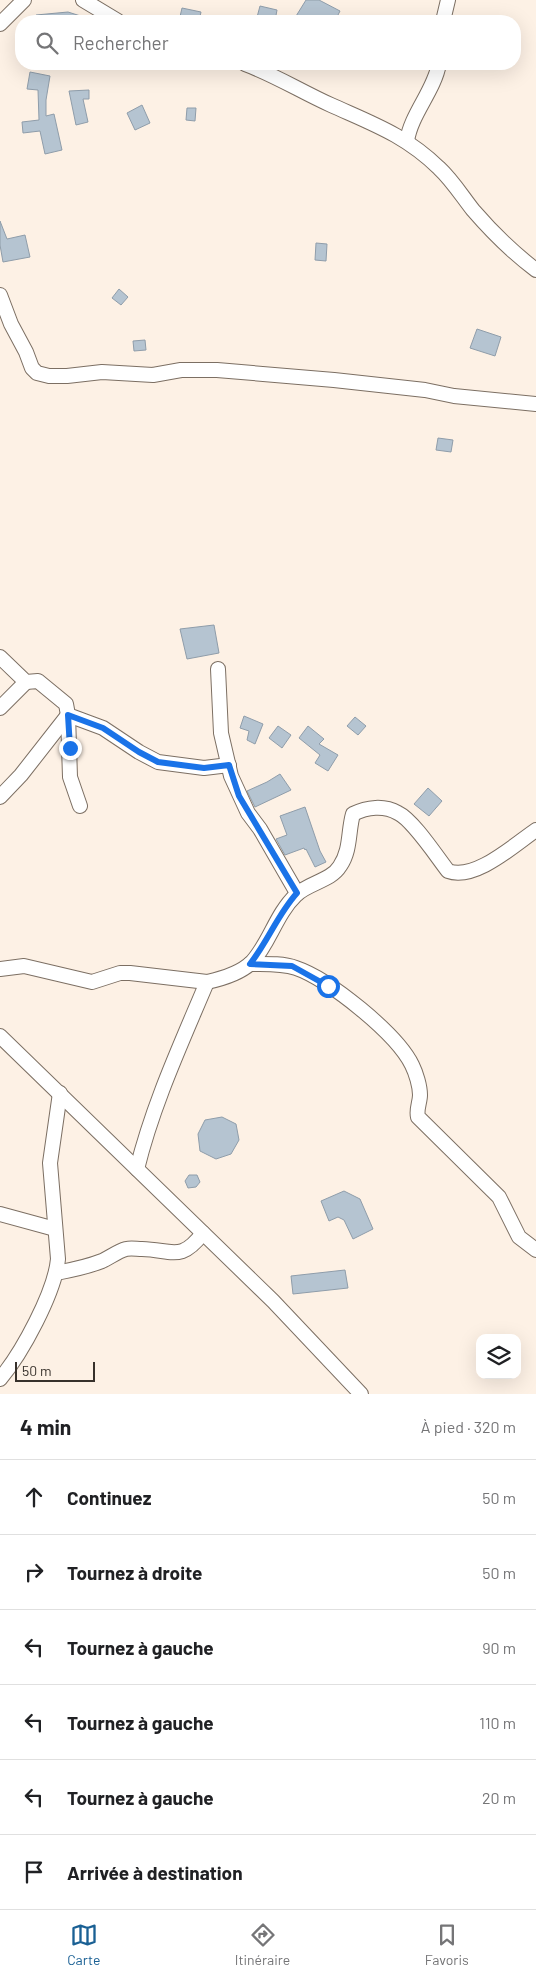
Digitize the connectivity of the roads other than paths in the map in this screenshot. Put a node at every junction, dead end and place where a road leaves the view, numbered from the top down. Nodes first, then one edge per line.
1 (24, 0) edge
2 (83, 0) edge
3 (448, 0) edge
4 (108, 15) edge
5 (444, 15) edge
6 (0, 24) edge
7 (261, 70) edge
8 (437, 70) edge
9 (407, 141) junction
10 (536, 270) edge
11 (0, 295) edge
12 (536, 404) edge
13 (0, 657) edge
14 (218, 669) dead end
15 (26, 682) junction
16 (0, 708) edge
17 (68, 715) junction
18 (229, 765) junction
19 (0, 797) edge
20 (80, 806) dead end
21 (536, 830) edge
22 (297, 893) junction
23 (250, 964) junction
24 (0, 969) edge
25 (207, 982) junction
26 (0, 1036) edge
27 (60, 1092) junction
28 (137, 1169) junction
29 (0, 1214) edge
30 (55, 1229) junction
31 (203, 1233) junction
32 (536, 1250) edge
33 (56, 1273) junction
34 (0, 1379) edge
35 (361, 1394) edge

1 - 6 street
2 - 4 street
3 - 5 street
7 - 9 street
8 - 9 street
9 - 10 street
11 - 12 street
13 - 15 street
14 - 18 street
15 - 16 street
15 - 17 street
17 - 18 street
17 - 19 street
17 - 20 street
18 - 22 street
21 - 22 street
22 - 23 street
23 - 25 street
23 - 32 street
24 - 25 street
25 - 28 street
26 - 27 street
27 - 28 street
27 - 30 street
28 - 31 street
29 - 30 street
30 - 33 street
31 - 33 street
31 - 35 street
33 - 34 street

